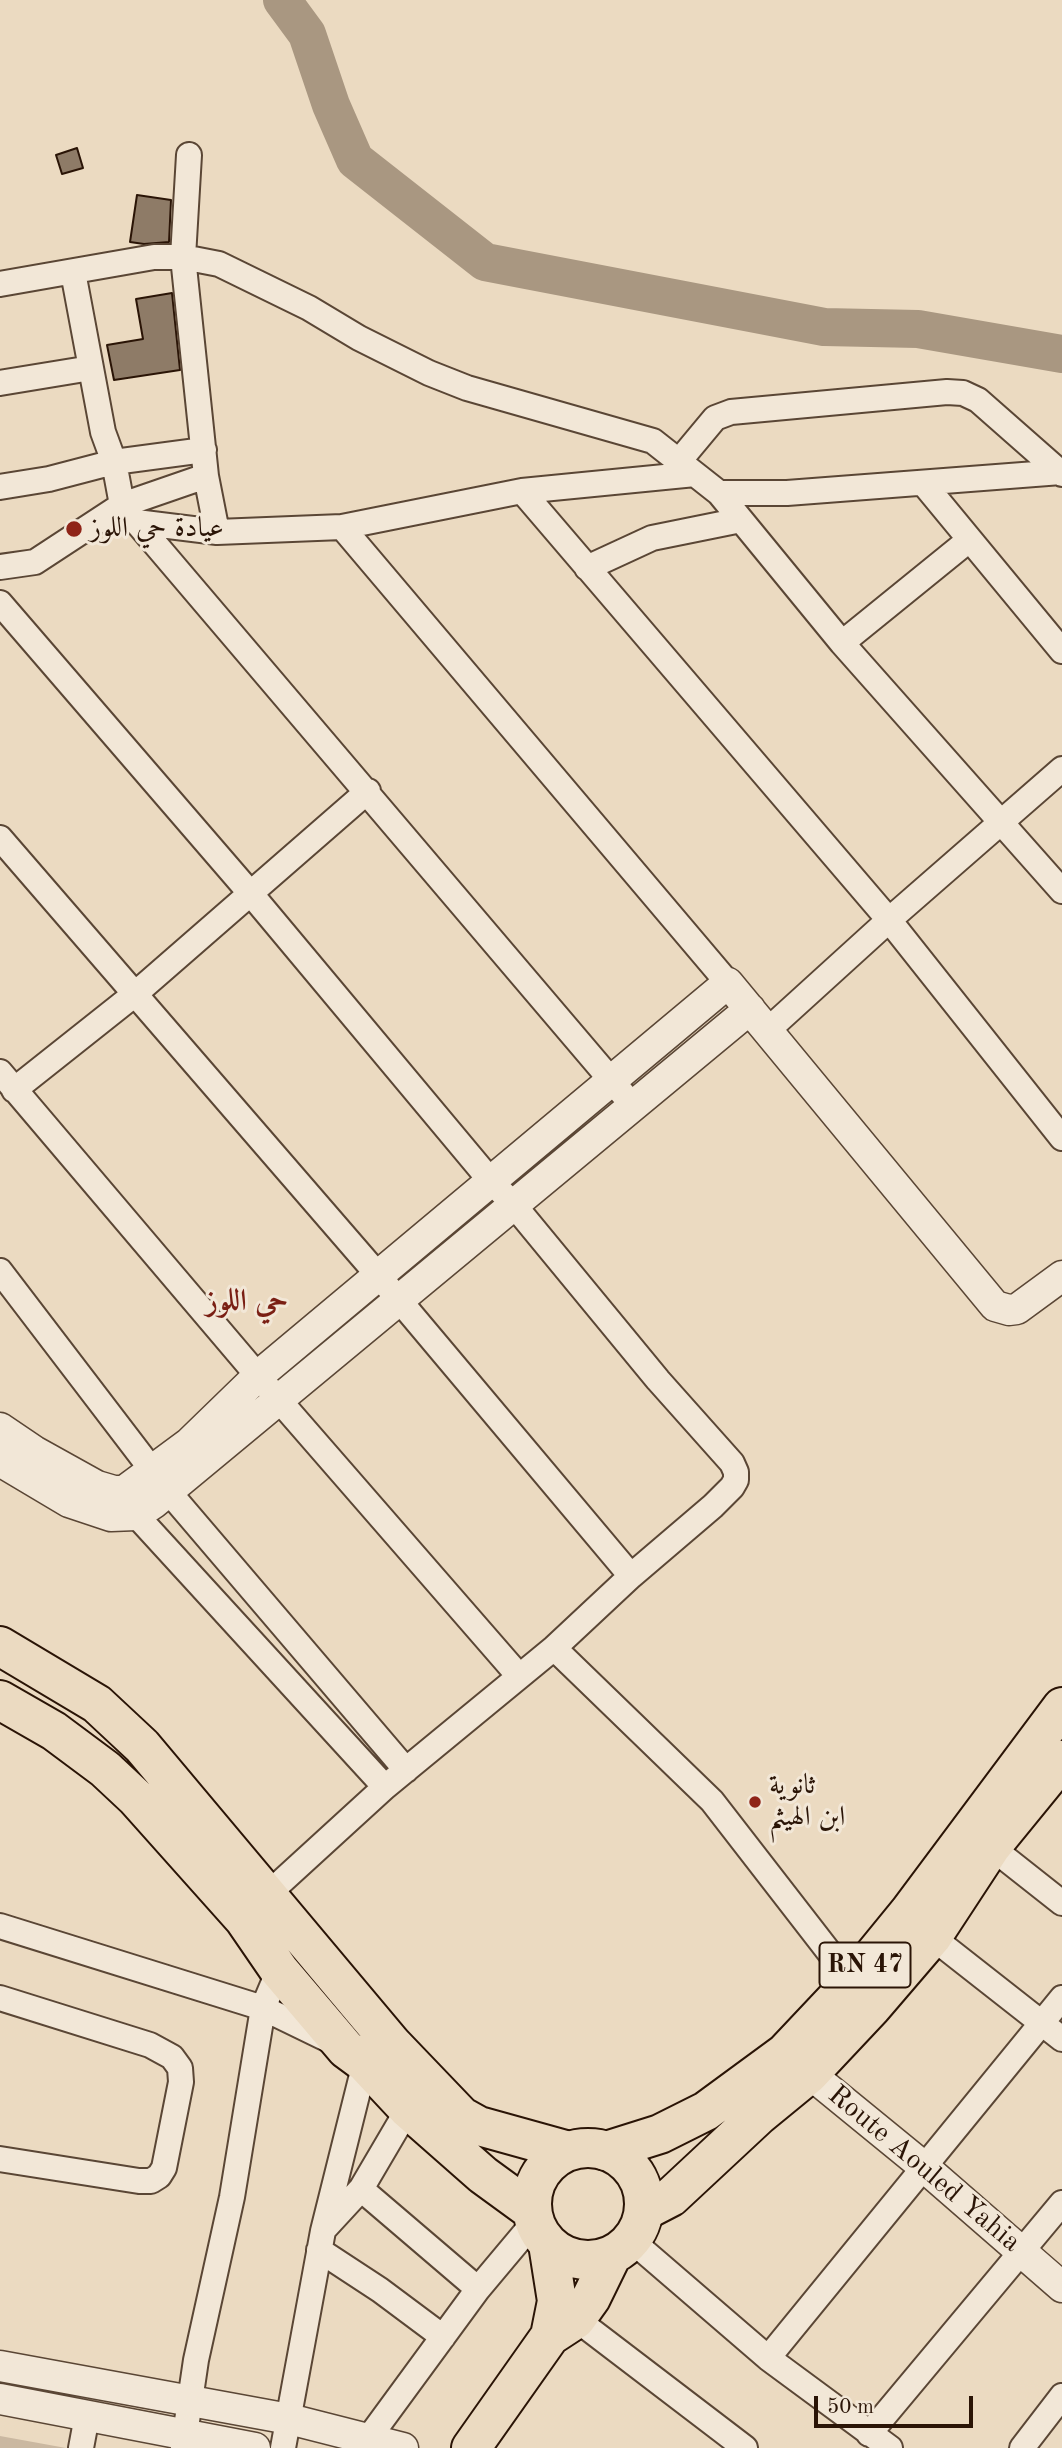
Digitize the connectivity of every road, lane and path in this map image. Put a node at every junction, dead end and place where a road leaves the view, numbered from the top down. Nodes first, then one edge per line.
1 (188, 155) dead end
2 (183, 257) junction
3 (73, 272) junction
4 (0, 284) edge
5 (91, 368) junction
6 (0, 383) edge
7 (204, 450) junction
8 (114, 463) junction
9 (688, 467) junction
10 (1061, 473) edge
11 (206, 475) junction
12 (924, 484) junction
13 (0, 487) edge
14 (522, 491) junction
15 (719, 493) junction
16 (129, 514) junction
17 (741, 520) junction
18 (342, 527) junction
19 (217, 532) junction
20 (969, 540) junction
21 (35, 562) junction
22 (0, 566) edge
23 (587, 568) junction
24 (0, 594) edge
25 (0, 603) edge
26 (842, 643) junction
27 (1062, 651) edge
28 (1062, 769) edge
29 (368, 791) junction
30 (1000, 822) junction
31 (0, 838) edge
32 (1062, 891) edge
33 (251, 894) junction
34 (889, 920) junction
35 (728, 983) junction
36 (135, 994) junction
37 (759, 1020) junction
38 (7, 1081) edge
39 (610, 1081) junction
40 (634, 1107) junction
41 (1062, 1138) edge
42 (490, 1180) junction
43 (513, 1204) junction
44 (0, 1271) edge
45 (378, 1275) junction
46 (1062, 1276) edge
47 (398, 1299) junction
48 (258, 1376) junction
49 (278, 1399) junction
50 (0, 1428) edge
51 (197, 1452) junction
52 (0, 1461) edge
53 (160, 1480) junction
54 (130, 1503) junction
55 (631, 1576) junction
56 (0, 1646) edge
57 (554, 1648) junction
58 (519, 1676) junction
59 (341, 1694) junction
60 (0, 1700) edge
61 (97, 1704) junction
62 (1062, 1707) edge
63 (320, 1716) junction
64 (74, 1746) junction
65 (1062, 1760) edge
66 (406, 1770) junction
67 (385, 1787) junction
68 (991, 1847) junction
69 (1062, 1903) edge
70 (255, 1906) junction
71 (0, 1926) edge
72 (932, 1937) junction
73 (279, 1970) junction
74 (862, 1995) junction
75 (0, 1998) edge
76 (1062, 1998) edge
77 (263, 2008) junction
78 (1042, 2022) junction
79 (1062, 2039) edge
80 (368, 2052) junction
81 (797, 2063) junction
82 (408, 2109) junction
83 (569, 2151) junction
84 (606, 2151) junction
85 (0, 2159) edge
86 (923, 2167) junction
87 (361, 2189) junction
88 (1062, 2203) edge
89 (538, 2225) junction
90 (629, 2235) junction
91 (321, 2240) junction
92 (1022, 2252) junction
93 (1062, 2287) edge
94 (478, 2289) junction
95 (563, 2327) junction
96 (443, 2336) junction
97 (768, 2358) junction
98 (9, 2368) edge
99 (1062, 2396) edge
100 (6, 2400) edge
101 (191, 2401) junction
102 (87, 2416) junction
103 (289, 2418) junction
104 (869, 2434) junction
105 (368, 2439) junction
106 (185, 2442) edge
107 (81, 2448) edge
108 (255, 2448) edge
109 (283, 2448) edge
110 (403, 2448) edge
111 (471, 2448) edge
112 (745, 2448) edge
113 (890, 2448) edge
114 (1021, 2448) edge

1 - 2 street
2 - 3 street
2 - 7 street
2 - 9 street
3 - 4 street
3 - 5 street
5 - 6 street
5 - 8 street
7 - 8 street
7 - 11 street
8 - 13 street
8 - 16 street
9 - 10 street
9 - 14 street
9 - 15 street
10 - 12 street
11 - 16 street
11 - 19 street
12 - 15 street
12 - 20 street
14 - 18 street
14 - 23 street
15 - 17 street
16 - 19 street
16 - 21 street
16 - 29 street
17 - 23 street
17 - 26 street
18 - 19 street
18 - 35 street
20 - 26 street
20 - 27 street
21 - 22 street
21 - 24 street
23 - 34 street
25 - 33 street
26 - 30 street
28 - 30 street
29 - 33 street
29 - 39 street
30 - 32 street
30 - 34 street
31 - 36 street
33 - 36 street
33 - 42 street
34 - 37 street
34 - 41 street
35 - 37 street
35 - 39 street
36 - 38 street
36 - 45 street
37 - 40 street
37 - 46 street
38 - 48 street
39 - 40 street
39 - 42 street
40 - 43 street
42 - 43 street
42 - 45 street
43 - 47 street
43 - 55 street
44 - 53 street
45 - 47 street
45 - 48 street
47 - 49 street
47 - 55 street
48 - 49 street
48 - 51 street
49 - 51 street
49 - 58 street
50 - 54 street
51 - 53 street
52 - 54 street
53 - 54 street
53 - 59 street
54 - 63 street
55 - 57 street
56 - 61 main road
57 - 58 street
57 - 74 street
58 - 66 street
59 - 63 street
59 - 66 street
60 - 64 main road
61 - 64 main road
61 - 70 main road
62 - 74 main road, RN 47
63 - 67 street
64 - 70 main road
65 - 68 main road, RN 47
66 - 67 street
67 - 70 street
68 - 69 street
68 - 72 main road, RN 47
70 - 73 main road
70 - 80 main road
71 - 77 street
72 - 74 main road, RN 47
72 - 78 street
73 - 77 street
73 - 80 main road
74 - 81 main road, RN 47
75 - 85 street
76 - 78 street
77 - 80 street
77 - 101 street
78 - 79 street
78 - 86 street
80 - 82 main road
80 - 83 main road
80 - 91 street
81 - 84 main road, RN 47
81 - 86 street, Route Aouled Yahia
81 - 90 main road, RN 47
82 - 87 street
82 - 89 main road
83 - 84 main road
83 - 89 main road
84 - 90 main road
86 - 92 street, Route Aouled Yahia
86 - 97 street
87 - 91 street
87 - 94 street
88 - 92 street
89 - 90 main road
89 - 94 street
89 - 95 main road
90 - 95 main road
90 - 97 street
91 - 96 street
91 - 103 street
92 - 93 street, Route Aouled Yahia
92 - 104 street
94 - 96 street
95 - 111 main road
95 - 112 street
96 - 105 street
97 - 104 street
98 - 100 street
98 - 101 street
99 - 114 street
100 - 102 street
101 - 103 street
101 - 106 street
102 - 106 street
102 - 107 street
103 - 105 street
103 - 109 street
104 - 113 street
105 - 110 street
106 - 108 street

